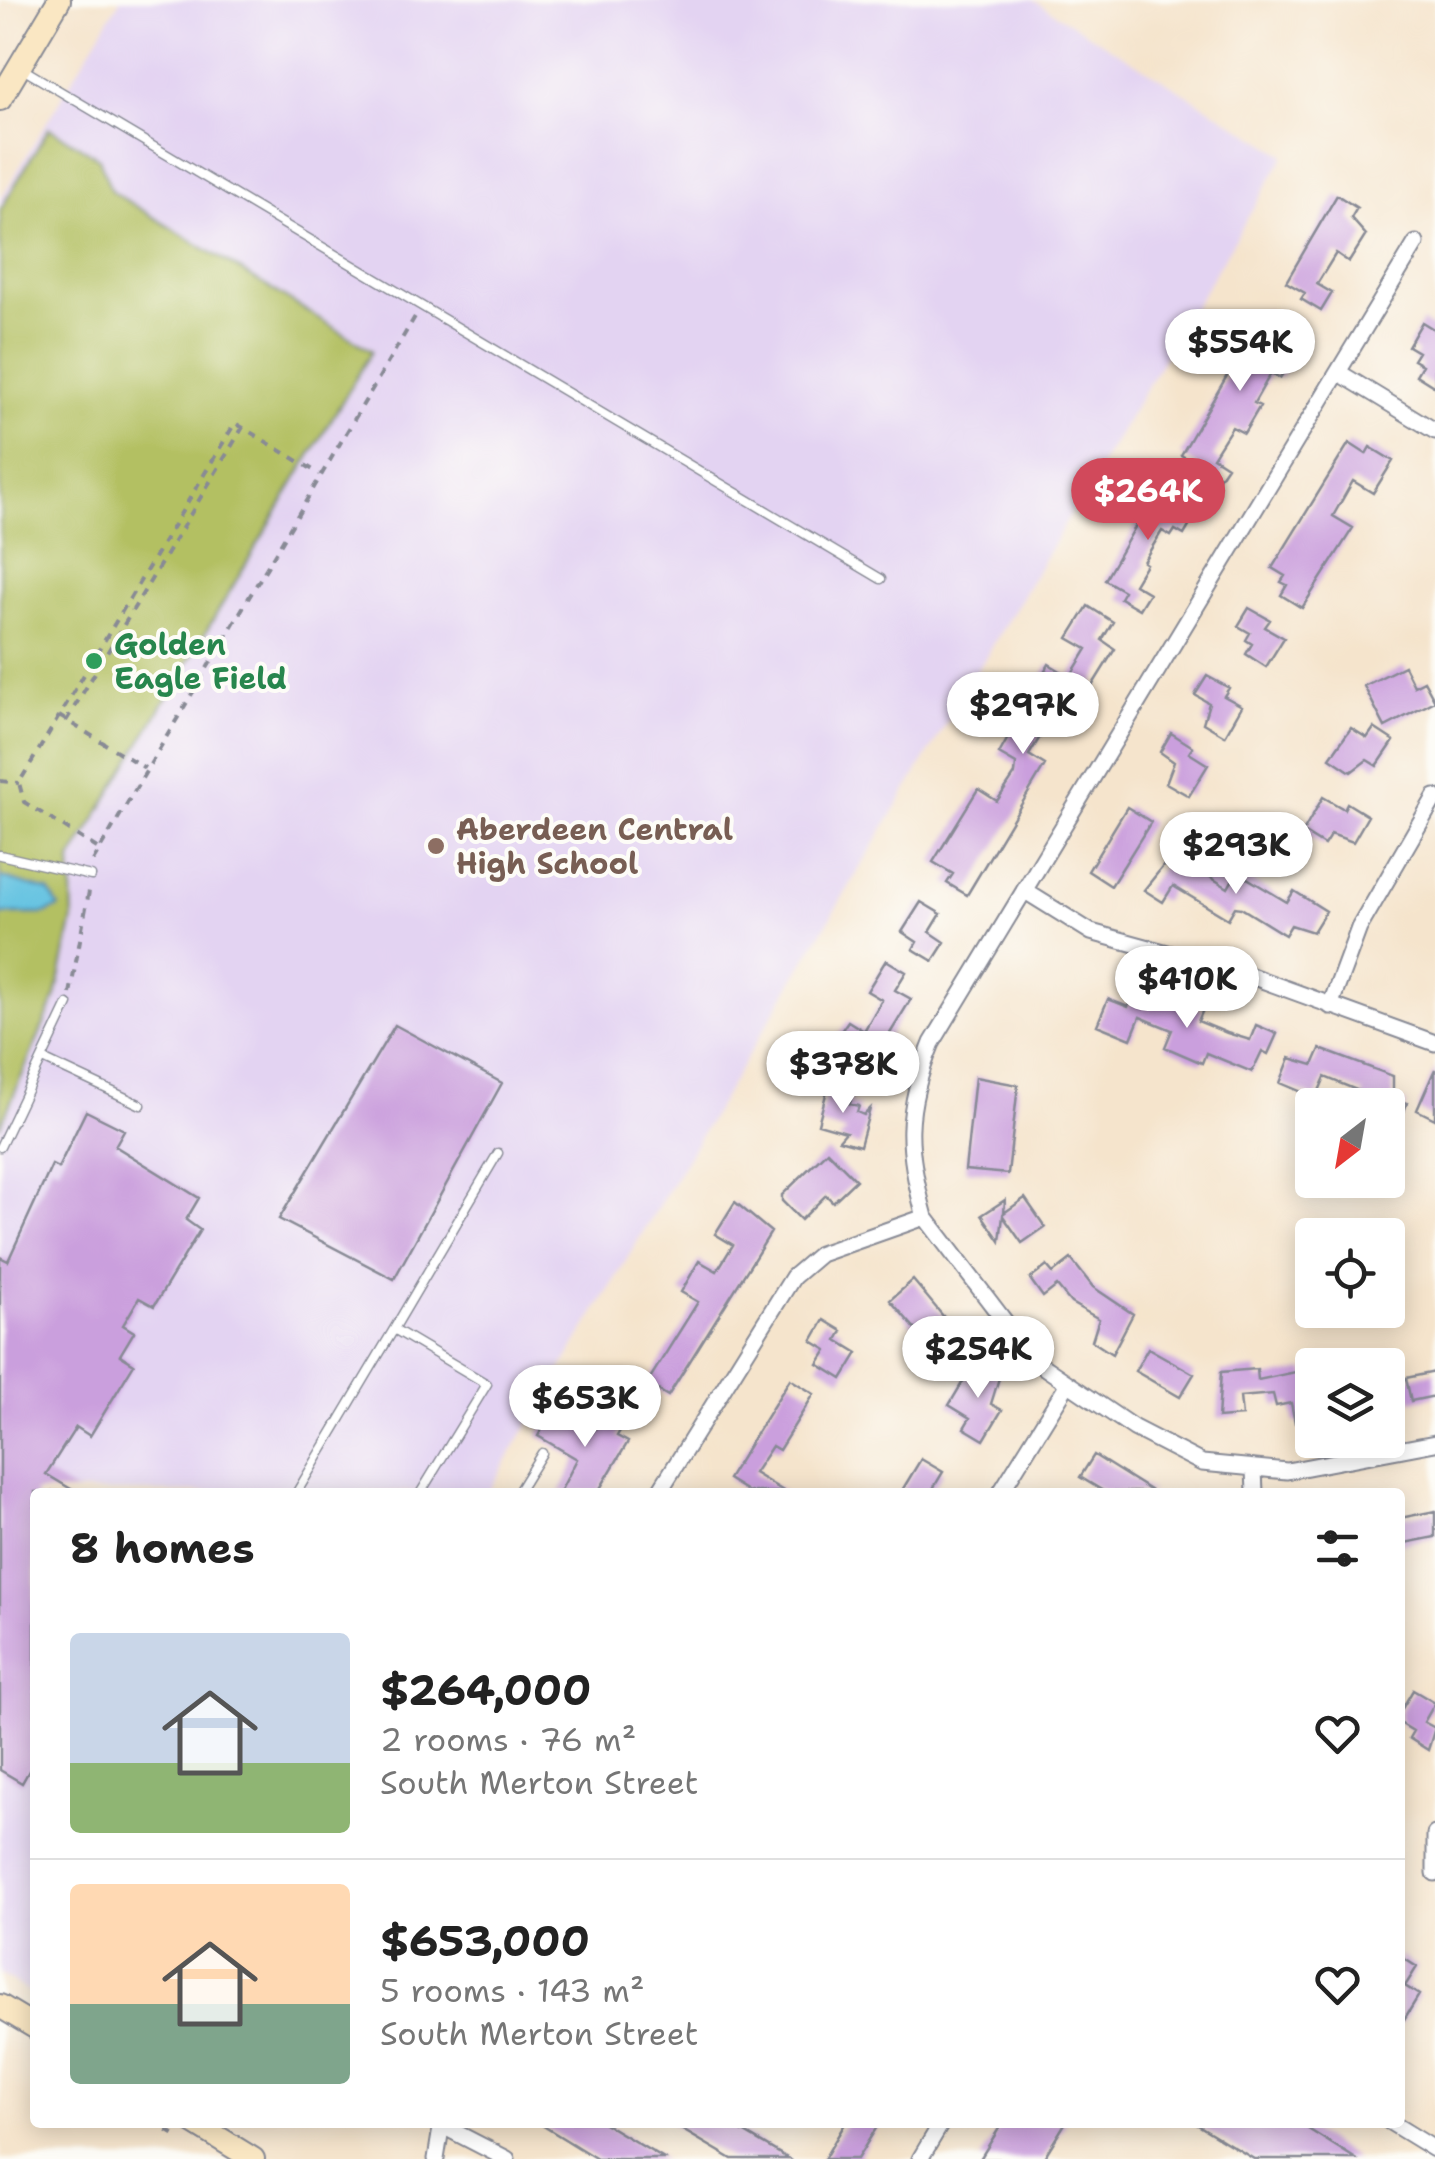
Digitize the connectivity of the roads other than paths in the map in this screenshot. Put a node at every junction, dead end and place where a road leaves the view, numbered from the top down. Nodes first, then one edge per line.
1 (59, 0) edge
2 (19, 67) junction
3 (0, 100) edge
4 (1416, 244) dead end
5 (1338, 372) junction
6 (1435, 431) edge
7 (881, 579) dead end
8 (1435, 797) edge
9 (0, 855) edge
10 (92, 876) road end
11 (1024, 891) junction
12 (68, 1004) road end
13 (1330, 1006) junction
14 (1435, 1043) edge
15 (43, 1058) junction
16 (140, 1105) dead end
17 (0, 1146) edge
18 (498, 1153) dead end
19 (925, 1217) junction
20 (394, 1329) junction
21 (1066, 1385) junction
22 (1435, 1443) edge
23 (542, 1453) dead end
24 (1254, 1470) junction
25 (299, 1488) edge
26 (423, 1488) edge
27 (520, 1488) edge
28 (662, 1488) edge
29 (1003, 1488) edge
30 (1254, 1488) edge
31 (1435, 1834) edge
32 (1435, 1873) edge
33 (0, 2006) edge
34 (30, 2024) edge
35 (203, 2128) edge
36 (441, 2128) edge
37 (449, 2128) edge
38 (938, 2128) edge
39 (1400, 2128) edge
40 (1435, 2149) edge
41 (253, 2159) edge
42 (436, 2159) edge
43 (507, 2159) edge
44 (920, 2159) edge
45 (1428, 2159) edge

1 - 2 street
2 - 3 street
2 - 7 lane
4 - 5 street
5 - 6 street
5 - 11 street
8 - 13 street
9 - 10 lane
11 - 13 street
11 - 19 street
12 - 15 lane
13 - 14 street
15 - 16 lane
15 - 17 lane
18 - 20 lane
19 - 21 street
19 - 28 street
20 - 25 lane
20 - 26 lane
21 - 24 street
21 - 29 street
22 - 24 street
23 - 27 lane
24 - 30 street
31 - 32 street
33 - 34 street
35 - 41 street
36 - 42 street
37 - 43 street
38 - 44 street
39 - 40 street
40 - 45 street

